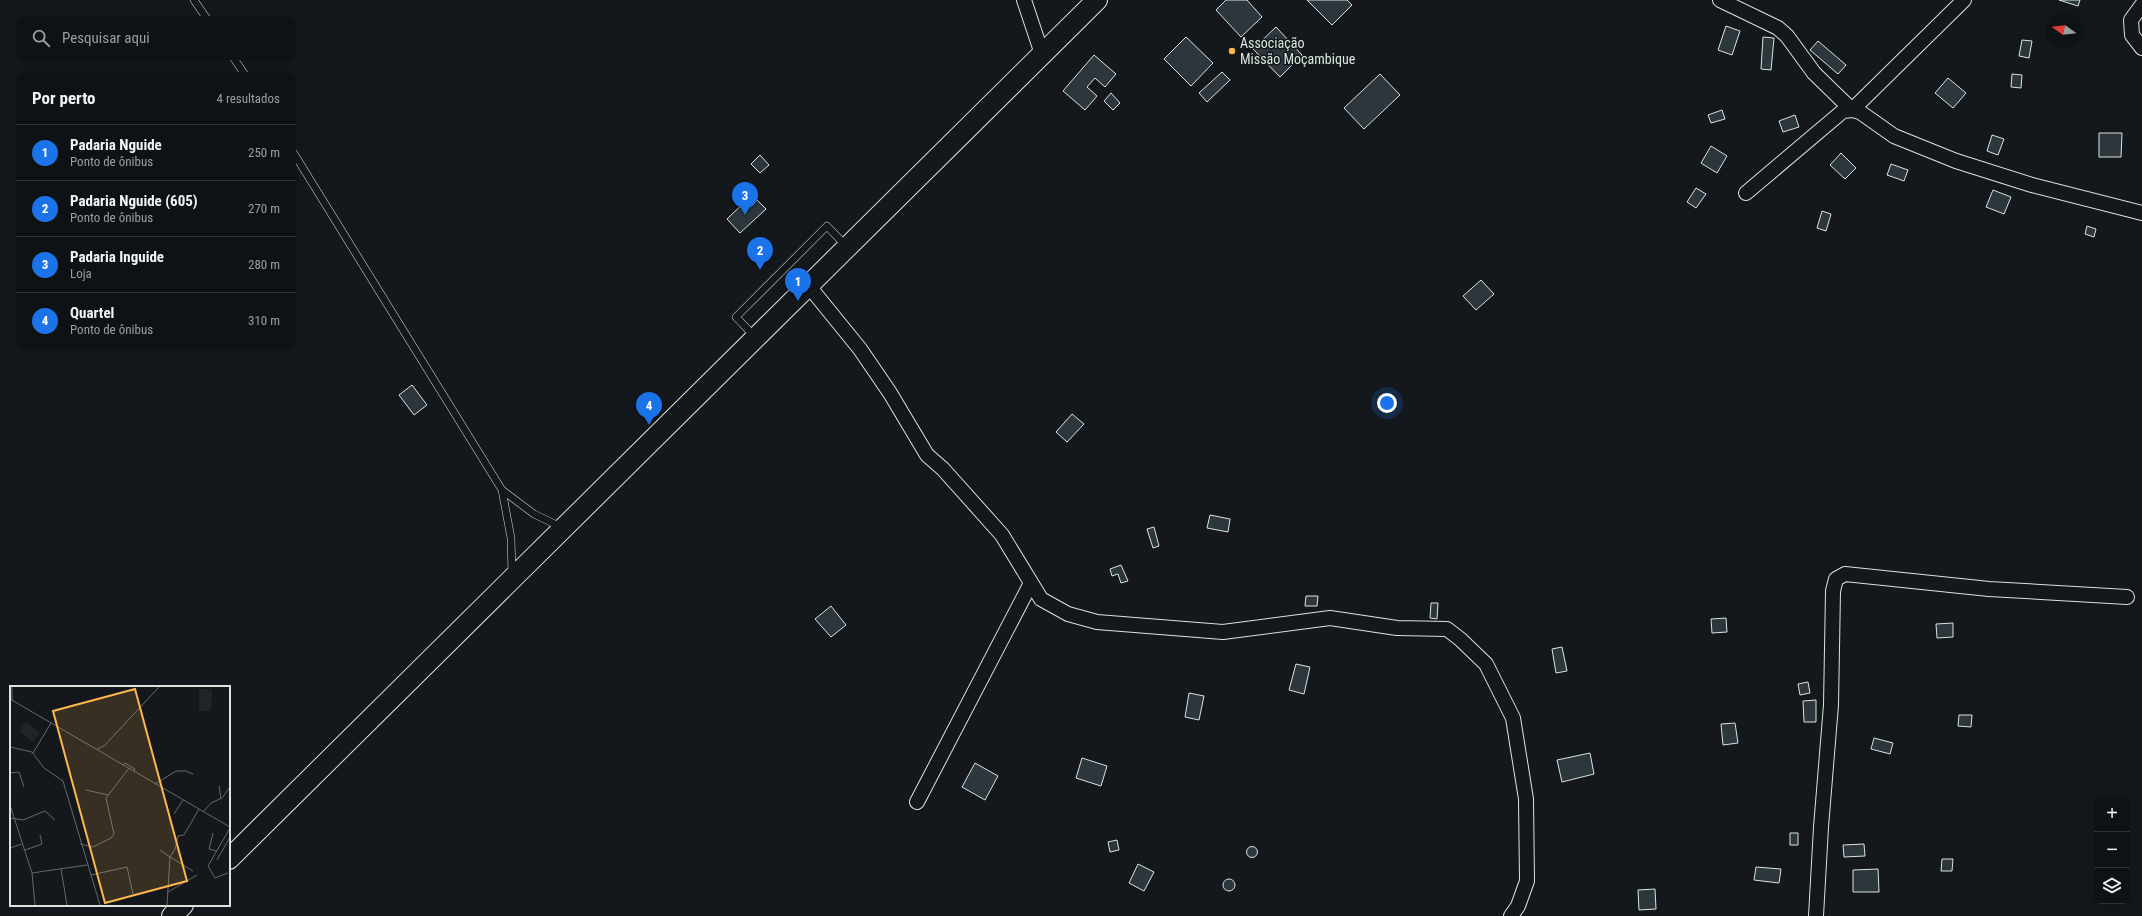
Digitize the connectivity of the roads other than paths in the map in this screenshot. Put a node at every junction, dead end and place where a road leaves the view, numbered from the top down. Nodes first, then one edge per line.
1 (194, 0) edge
2 (1024, 0) edge
3 (1098, 0) edge
4 (1720, 0) edge
5 (1964, 0) edge
6 (2142, 5) edge
7 (205, 16) edge
8 (2142, 48) edge
9 (1042, 54) junction
10 (235, 60) edge
11 (243, 72) edge
12 (1852, 110) junction
13 (296, 157) edge
14 (1746, 193) dead end
15 (2142, 213) edge
16 (847, 247) junction
17 (808, 285) junction
18 (756, 337) junction
19 (502, 490) junction
20 (563, 528) junction
21 (512, 578) junction
22 (1031, 583) junction
23 (2127, 597) dead end
24 (917, 802) dead end
25 (230, 858) edge
26 (182, 906) edge
27 (172, 916) edge
28 (1511, 916) edge
29 (1816, 916) edge

1 - 7 lane
2 - 9 street
3 - 9 street
4 - 12 street
5 - 12 street
6 - 8 street
9 - 16 street
10 - 11 lane
12 - 14 street
12 - 15 street
13 - 19 lane
16 - 17 street
16 - 18 lane
17 - 18 street
17 - 22 street
18 - 20 street
19 - 20 lane
19 - 21 lane
20 - 21 street
21 - 25 street
22 - 24 street
22 - 28 street
23 - 29 street
26 - 27 street

